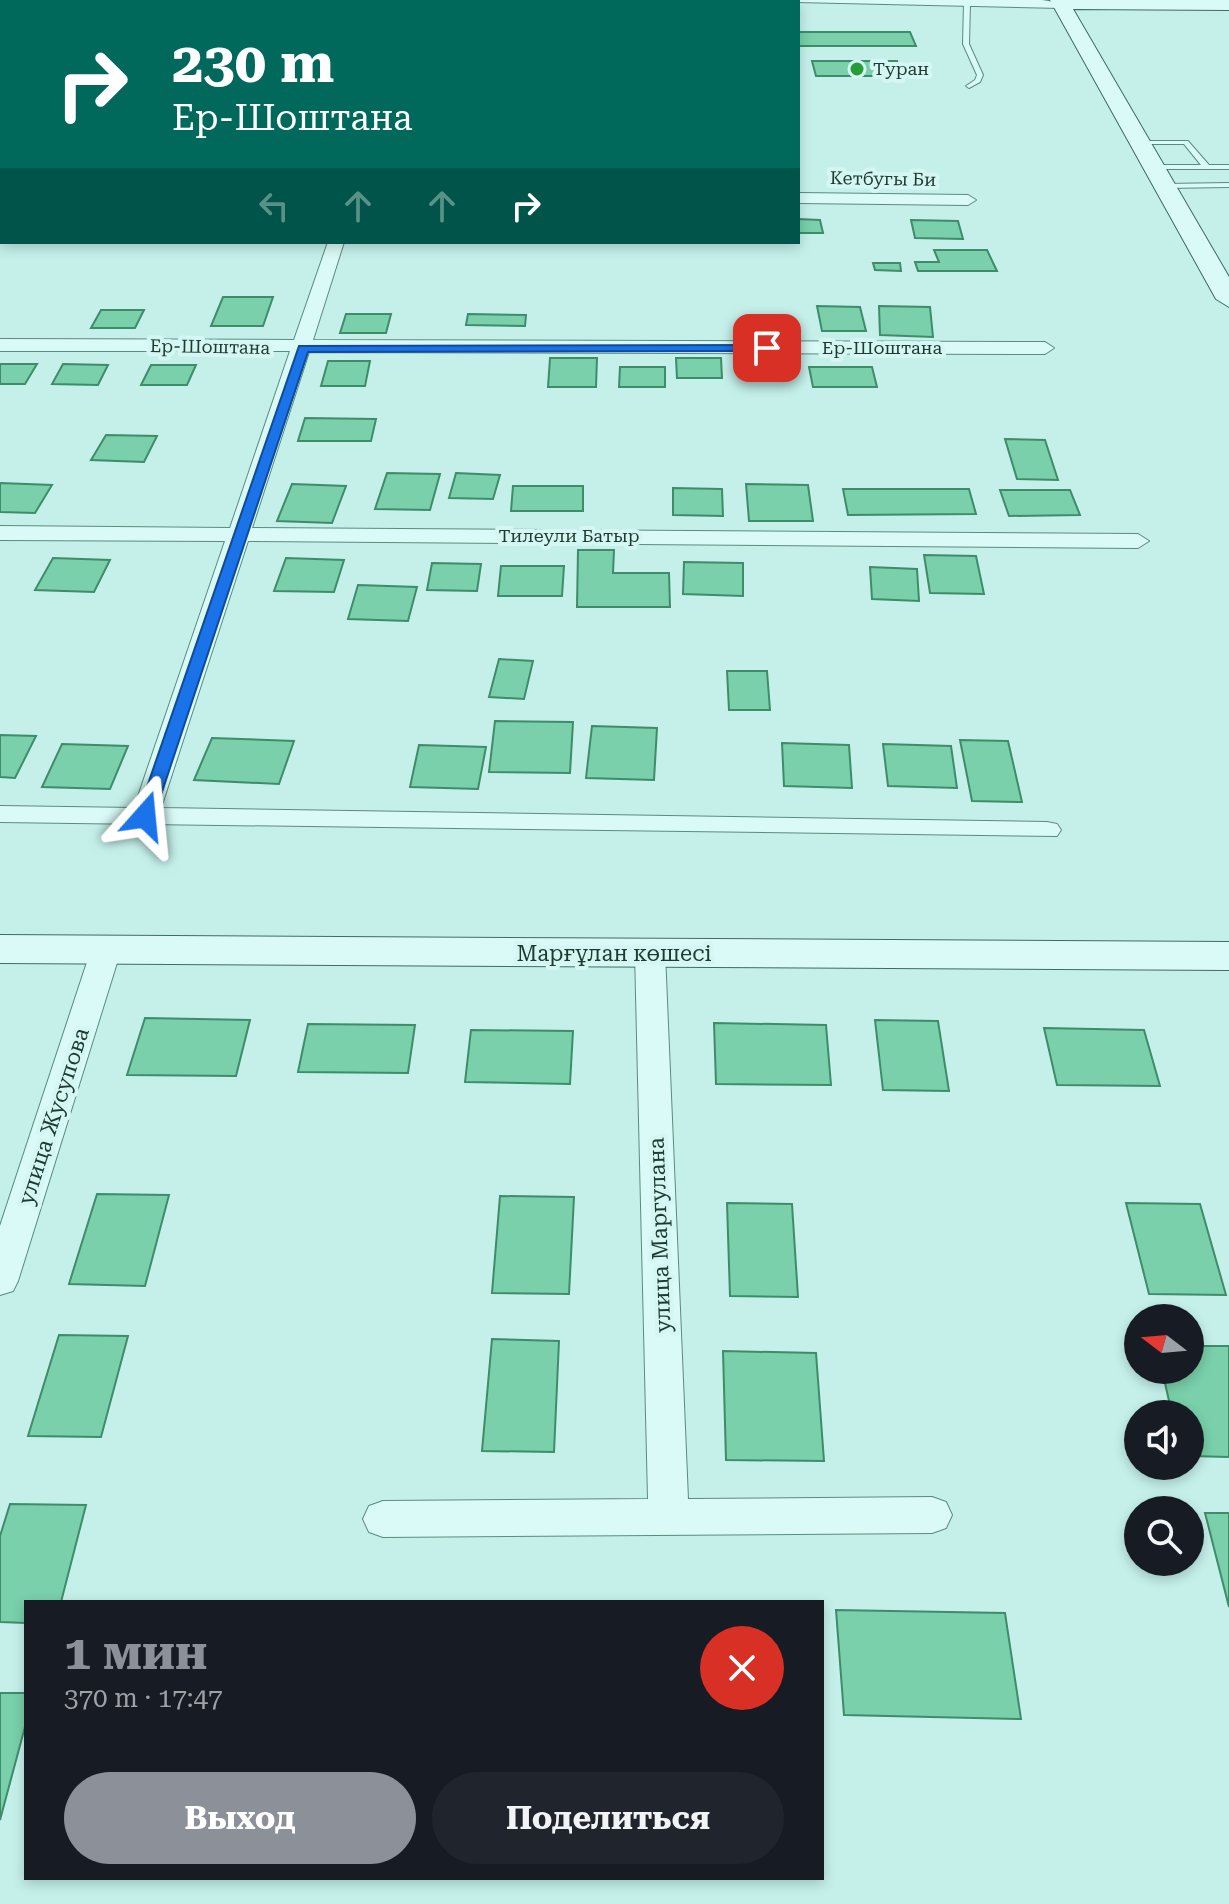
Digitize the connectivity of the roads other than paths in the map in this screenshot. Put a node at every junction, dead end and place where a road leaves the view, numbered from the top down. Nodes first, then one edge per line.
1 (800, 1) edge
2 (1060, 2) edge
3 (967, 3) junction
4 (1157, 4) junction
5 (1229, 5) edge
6 (1080, 37) junction
7 (969, 86) dead end
8 (1140, 142) junction
9 (1154, 167) junction
10 (1207, 167) junction
11 (1229, 167) edge
12 (1229, 185) edge
13 (1165, 186) junction
14 (800, 198) edge
15 (968, 200) dead end
16 (335, 244) edge
17 (1229, 299) edge
18 (0, 345) edge
19 (303, 348) junction
20 (1045, 348) dead end
21 (0, 533) edge
22 (240, 534) junction
23 (1138, 541) dead end
24 (0, 814) edge
25 (145, 816) junction
26 (1047, 830) dead end
27 (0, 949) edge
28 (106, 950) junction
29 (650, 953) junction
30 (1227, 961) edge
31 (0, 1281) edge
32 (932, 1515) dead end
33 (669, 1517) junction
34 (383, 1519) dead end

1 - 3 street
2 - 3 street
2 - 4 main road
2 - 6 main road
3 - 7 lane
4 - 5 main road
4 - 6 main road
6 - 8 main road
8 - 9 main road
8 - 10 lane
9 - 10 lane
9 - 13 main road
10 - 11 lane
12 - 13 lane
13 - 17 main road
14 - 15 street, Кетбугы Би
16 - 19 street
18 - 19 street, Ер-Шоштана
19 - 20 street, Ер-Шоштана
19 - 22 street
21 - 22 street, Тилеули Батыр
22 - 23 street, Тилеули Батыр
22 - 25 street
24 - 25 street
25 - 26 street
27 - 28 main road, Марғұлан көшесі
28 - 29 main road, Марғұлан көшесі
28 - 31 street, улица Жусупова
29 - 30 main road, Марғұлан көшесі
29 - 33 street, улица Маргулана
32 - 33 street
33 - 34 street

